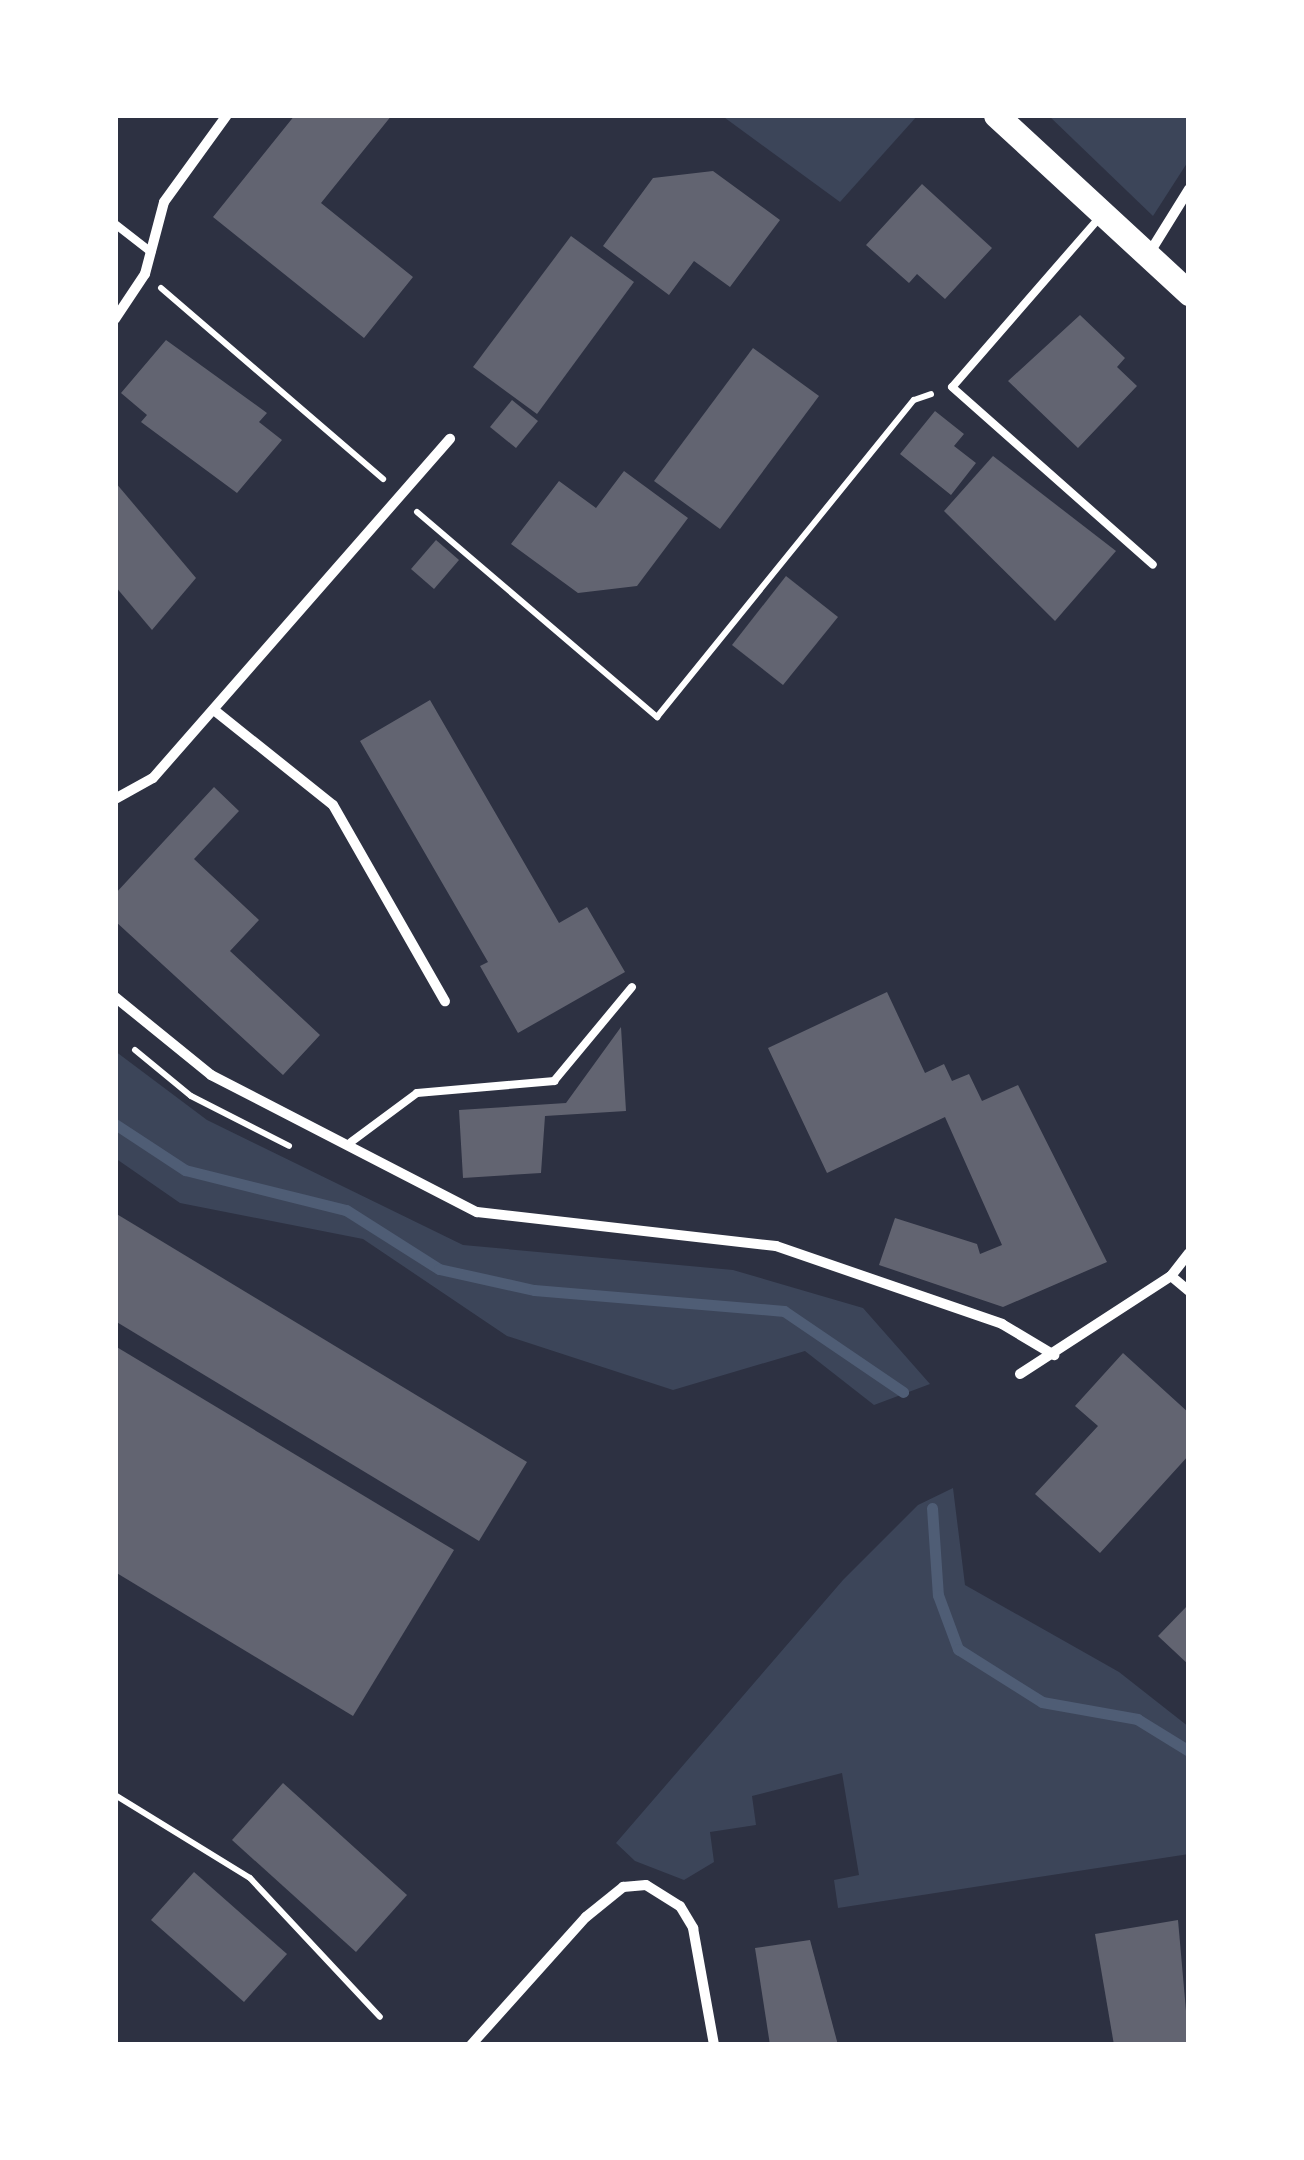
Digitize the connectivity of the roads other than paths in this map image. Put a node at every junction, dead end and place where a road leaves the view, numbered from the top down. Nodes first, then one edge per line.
1 (227, 115) edge
2 (996, 115) edge
3 (1189, 190) edge
4 (1102, 214) junction
5 (115, 224) edge
6 (151, 252) junction
7 (1147, 256) junction
8 (1189, 294) edge
9 (115, 318) edge
10 (450, 440) dead end
11 (1153, 565) dead end
12 (214, 710) junction
13 (115, 800) edge
14 (632, 987) dead end
15 (115, 997) edge
16 (445, 1001) dead end
17 (350, 1142) junction
18 (1189, 1253) edge
19 (1170, 1276) junction
20 (1189, 1290) edge
21 (1054, 1354) junction
22 (1020, 1374) dead end
23 (471, 2045) edge
24 (714, 2045) edge

1 - 6 street
2 - 4 main road
3 - 7 street
4 - 7 main road
4 - 11 lane
5 - 6 lane
6 - 9 street
7 - 8 main road
10 - 12 street
12 - 13 street
12 - 16 street
14 - 17 lane
15 - 17 street
17 - 21 street
18 - 19 street
19 - 20 street
19 - 21 street
21 - 22 street
23 - 24 street

